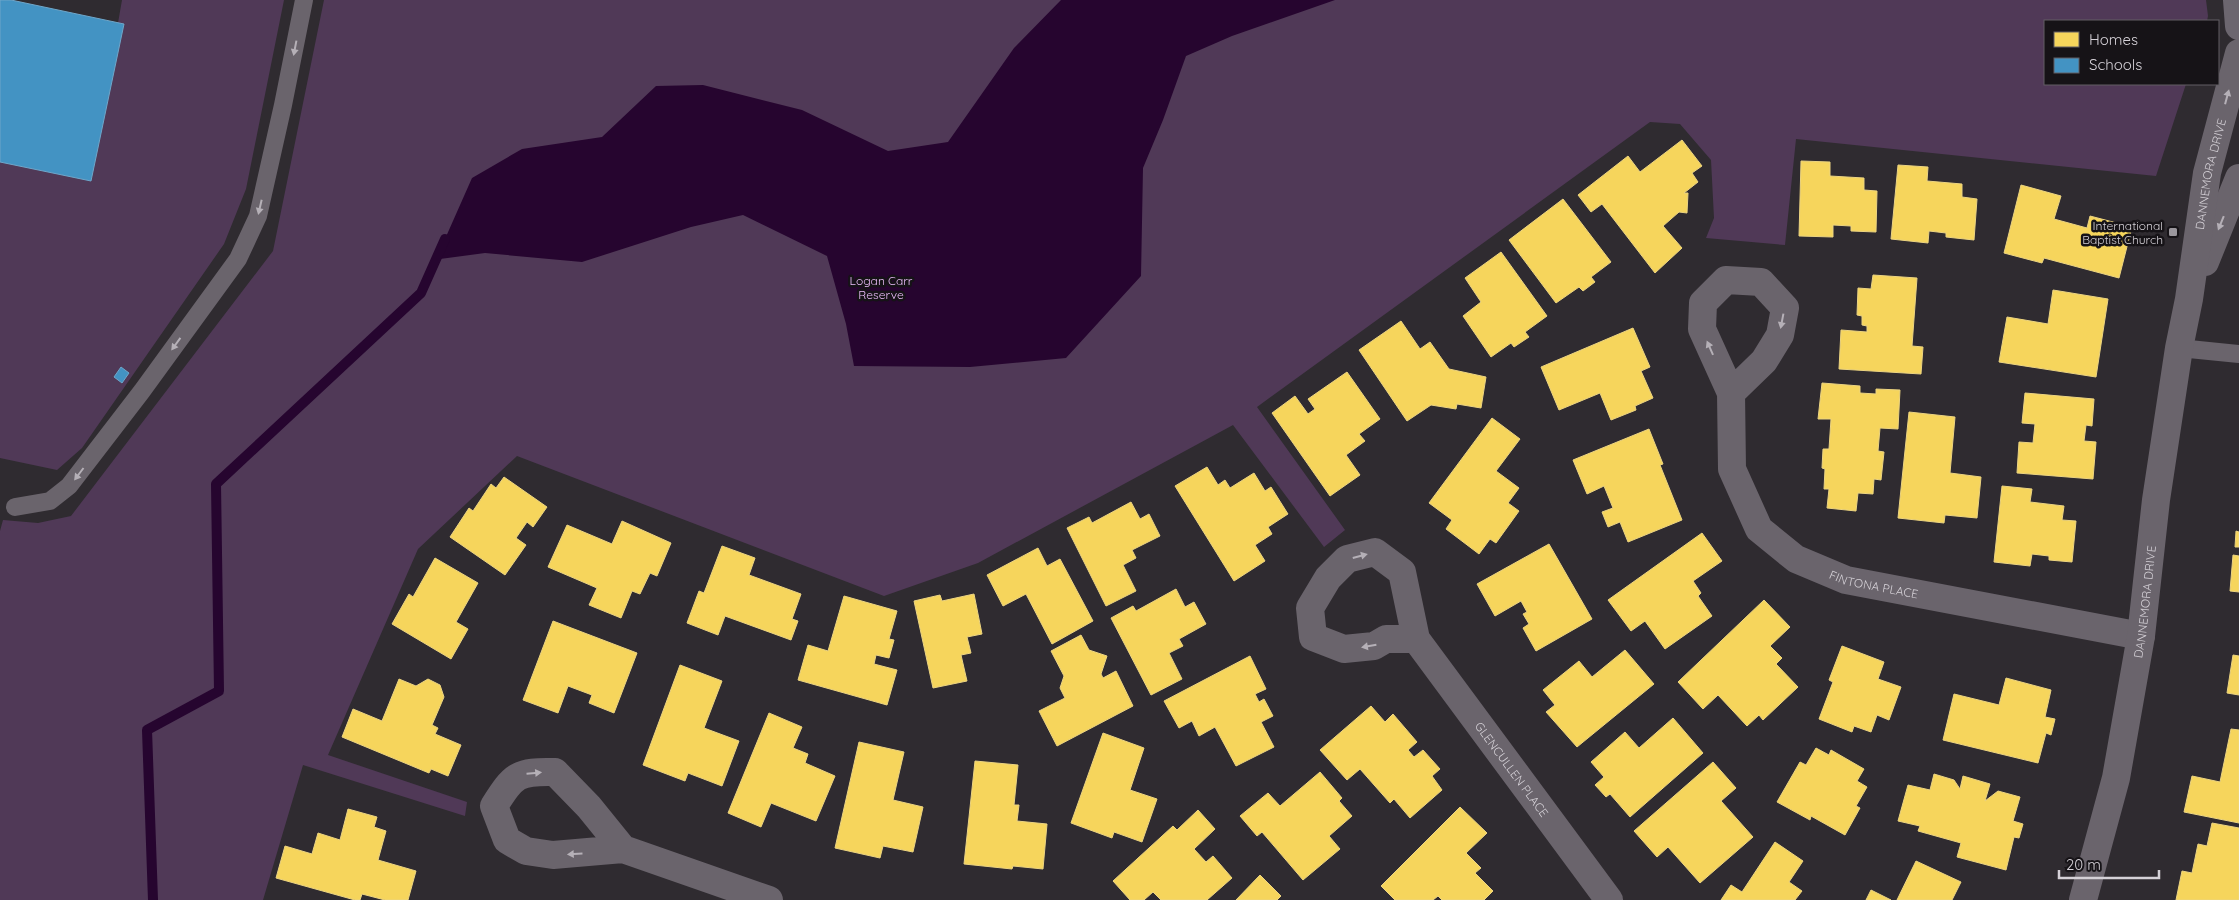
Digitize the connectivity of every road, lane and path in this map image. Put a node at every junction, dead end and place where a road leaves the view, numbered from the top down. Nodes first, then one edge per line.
1 (304, 0) edge
2 (2237, 0) edge
3 (2239, 26) edge
4 (2239, 53) edge
5 (2239, 178) edge
6 (2189, 299) junction
7 (2179, 348) junction
8 (2239, 354) edge
9 (1731, 393) dead end
10 (15, 507) dead end
11 (2141, 636) junction
12 (1416, 639) dead end
13 (623, 848) dead end
14 (769, 900) edge
15 (1609, 900) edge
16 (2083, 900) edge

1 -> 10 lane
2 - 3 main road
6 -> 4 street, DANNEMORA DRIVE
5 -> 6 street, DANNEMORA DRIVE
6 - 7 street, DANNEMORA DRIVE
7 - 8 lane
7 - 11 street, DANNEMORA DRIVE
9 - 11 street, FINTONA PLACE
11 - 16 street, DANNEMORA DRIVE
12 - 15 street, GLENCULLEN PLACE
13 - 14 street

